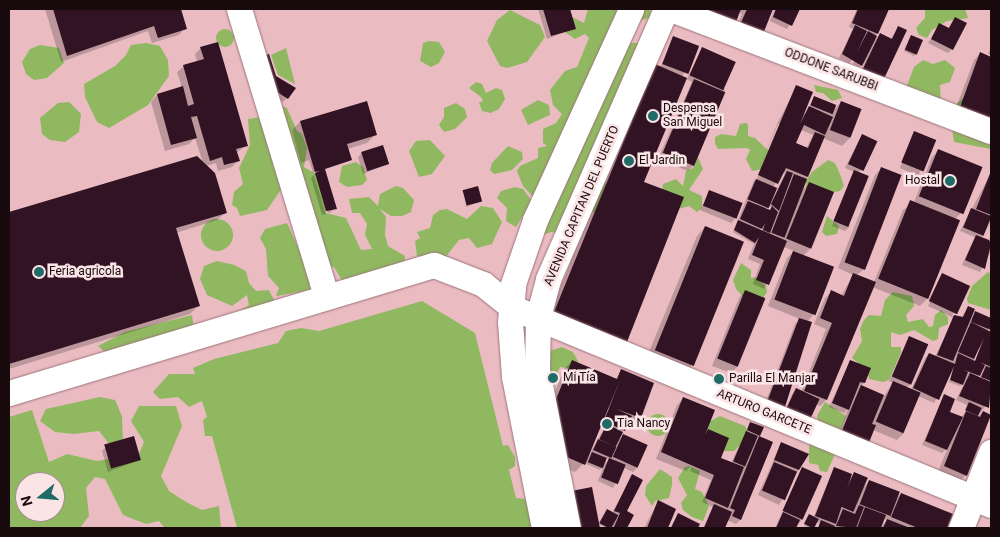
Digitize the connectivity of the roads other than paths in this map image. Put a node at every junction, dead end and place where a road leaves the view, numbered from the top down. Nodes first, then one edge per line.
1 (239, 9) edge
2 (631, 9) edge
3 (666, 9) edge
4 (671, 9) edge
5 (991, 131) edge
6 (326, 296) junction
7 (511, 307) junction
8 (538, 317) junction
9 (9, 393) edge
10 (991, 452) edge
11 (982, 502) edge
12 (544, 528) edge
13 (568, 528) edge
14 (961, 528) edge

1 - 6 street
2 - 7 street
3 - 8 street, AVENIDA CAPITAN DEL PUERTO
4 - 5 street, ODDONE SARUBBI
6 - 7 street, ARTURO GARCETE
6 - 9 street, ARTURO GARCETE
7 - 8 street, ARTURO GARCETE
7 - 12 street
8 - 11 street, ARTURO GARCETE
8 - 13 street, AVENIDA CAPITAN DEL PUERTO
10 - 11 street
11 - 14 street

